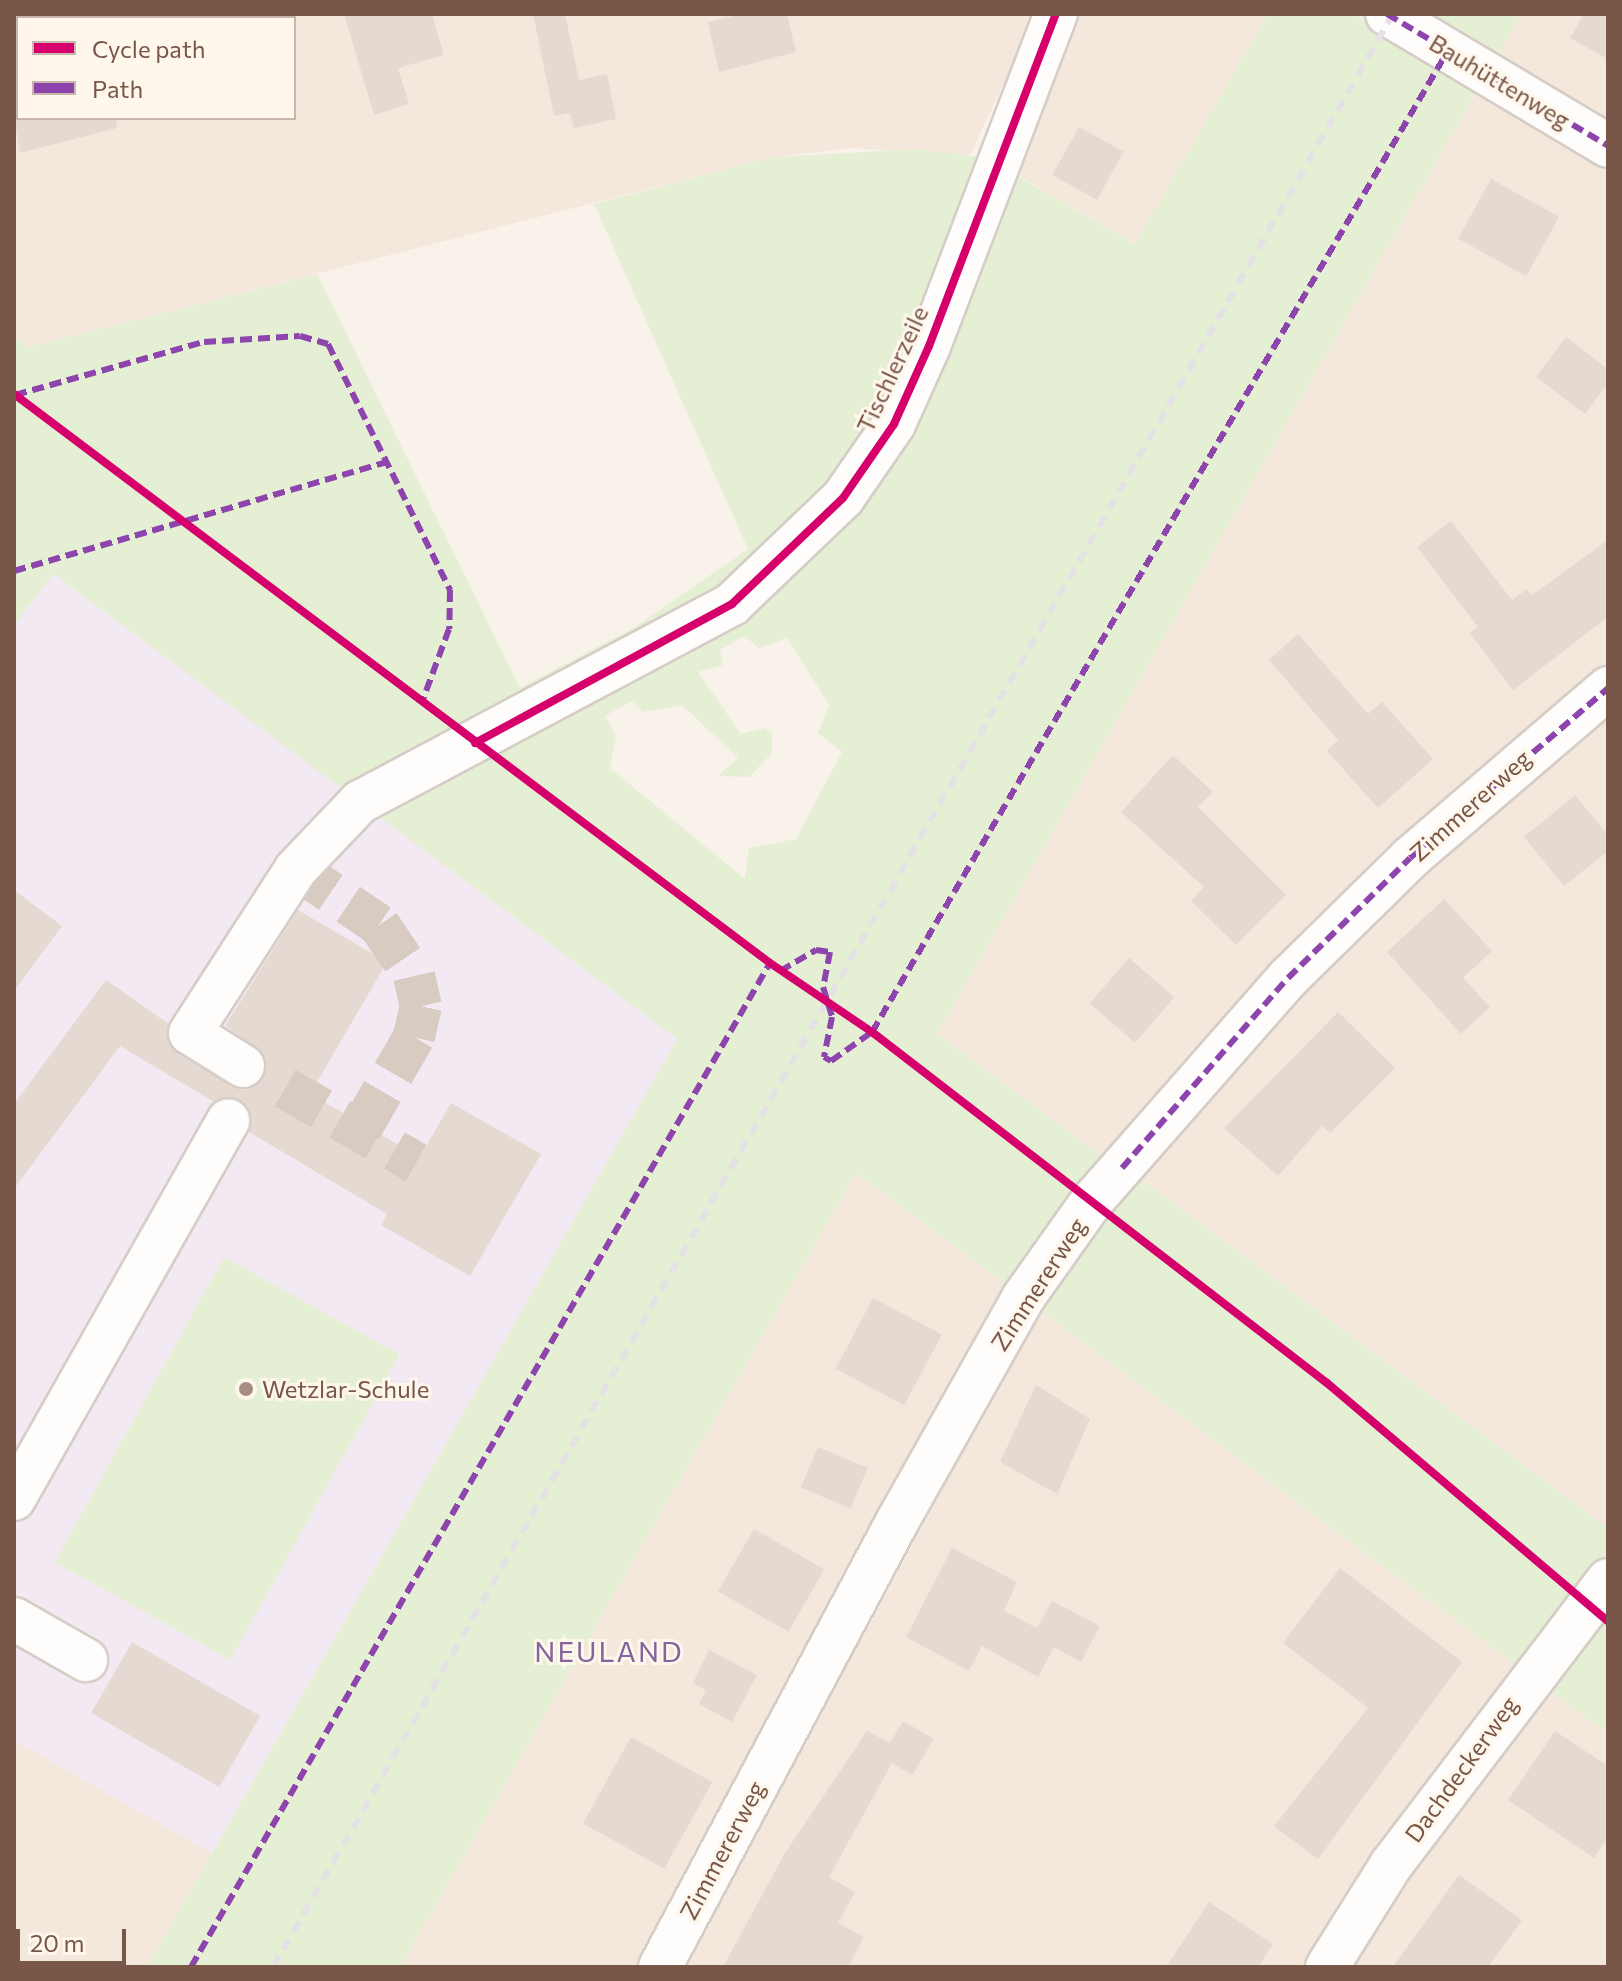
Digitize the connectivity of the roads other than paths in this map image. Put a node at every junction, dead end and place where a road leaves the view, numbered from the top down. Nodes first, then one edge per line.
1 (1056, 14) edge
2 (1389, 15) edge
3 (1608, 146) edge
4 (1608, 688) edge
5 (243, 1066) tunnel mouth
6 (228, 1120) dead end
7 (14, 1499) edge
8 (1608, 1580) edge
9 (14, 1619) edge
10 (86, 1660) dead end
11 (660, 1967) edge
12 (1327, 1967) edge

1 - 5 street, Tischlerzeile
2 - 3 street, Bauhüttenweg
4 - 11 street, Zimmererweg
6 - 7 street
8 - 12 street, Dachdeckerweg
9 - 10 street

